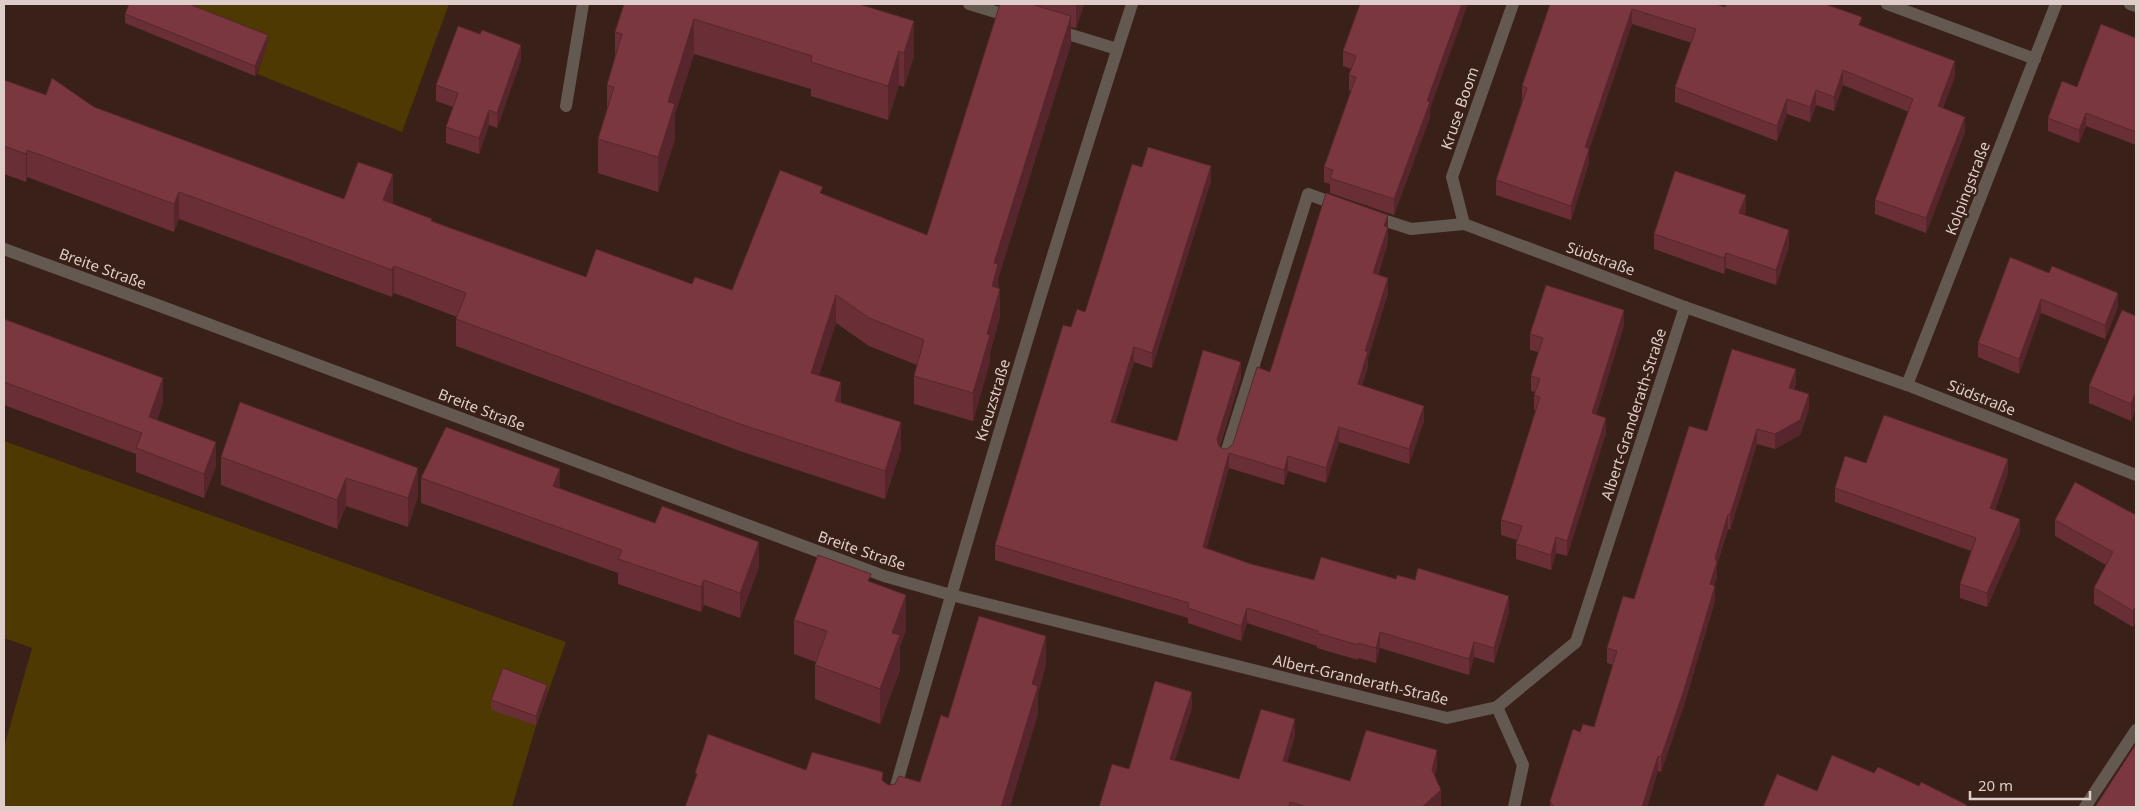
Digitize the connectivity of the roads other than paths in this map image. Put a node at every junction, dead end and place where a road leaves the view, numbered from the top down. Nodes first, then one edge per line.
1 (583, 4) edge
2 (969, 4) edge
3 (1132, 4) edge
4 (1513, 4) edge
5 (1886, 4) edge
6 (2056, 4) edge
7 (2130, 4) edge
8 (2136, 6) edge
9 (1024, 21) edge
10 (1043, 26) edge
11 (1117, 49) junction
12 (2035, 59) junction
13 (566, 106) dead end
14 (1464, 224) junction
15 (4, 249) edge
16 (1685, 307) junction
17 (1907, 385) junction
18 (1225, 456) edge
19 (2136, 475) edge
20 (951, 595) junction
21 (1497, 707) junction
22 (2136, 730) edge
23 (890, 807) edge
24 (1514, 807) edge
25 (2085, 807) edge

1 - 13 street
2 - 9 street
3 - 11 street, Kreuzstraße
4 - 14 street, Kruse Boom
5 - 12 street
6 - 12 street, Kolpingstraße
7 - 8 street
10 - 11 street
11 - 20 street, Kreuzstraße
12 - 17 street, Kolpingstraße
14 - 16 street, Südstraße
14 - 18 street, Südstraße
15 - 20 street, Breite Straße
16 - 17 street, Südstraße
16 - 21 street, Albert-Granderath-Straße
17 - 19 street, Südstraße
20 - 21 street, Albert-Granderath-Straße
20 - 23 street, Kreuzstraße
21 - 24 street
22 - 25 street

